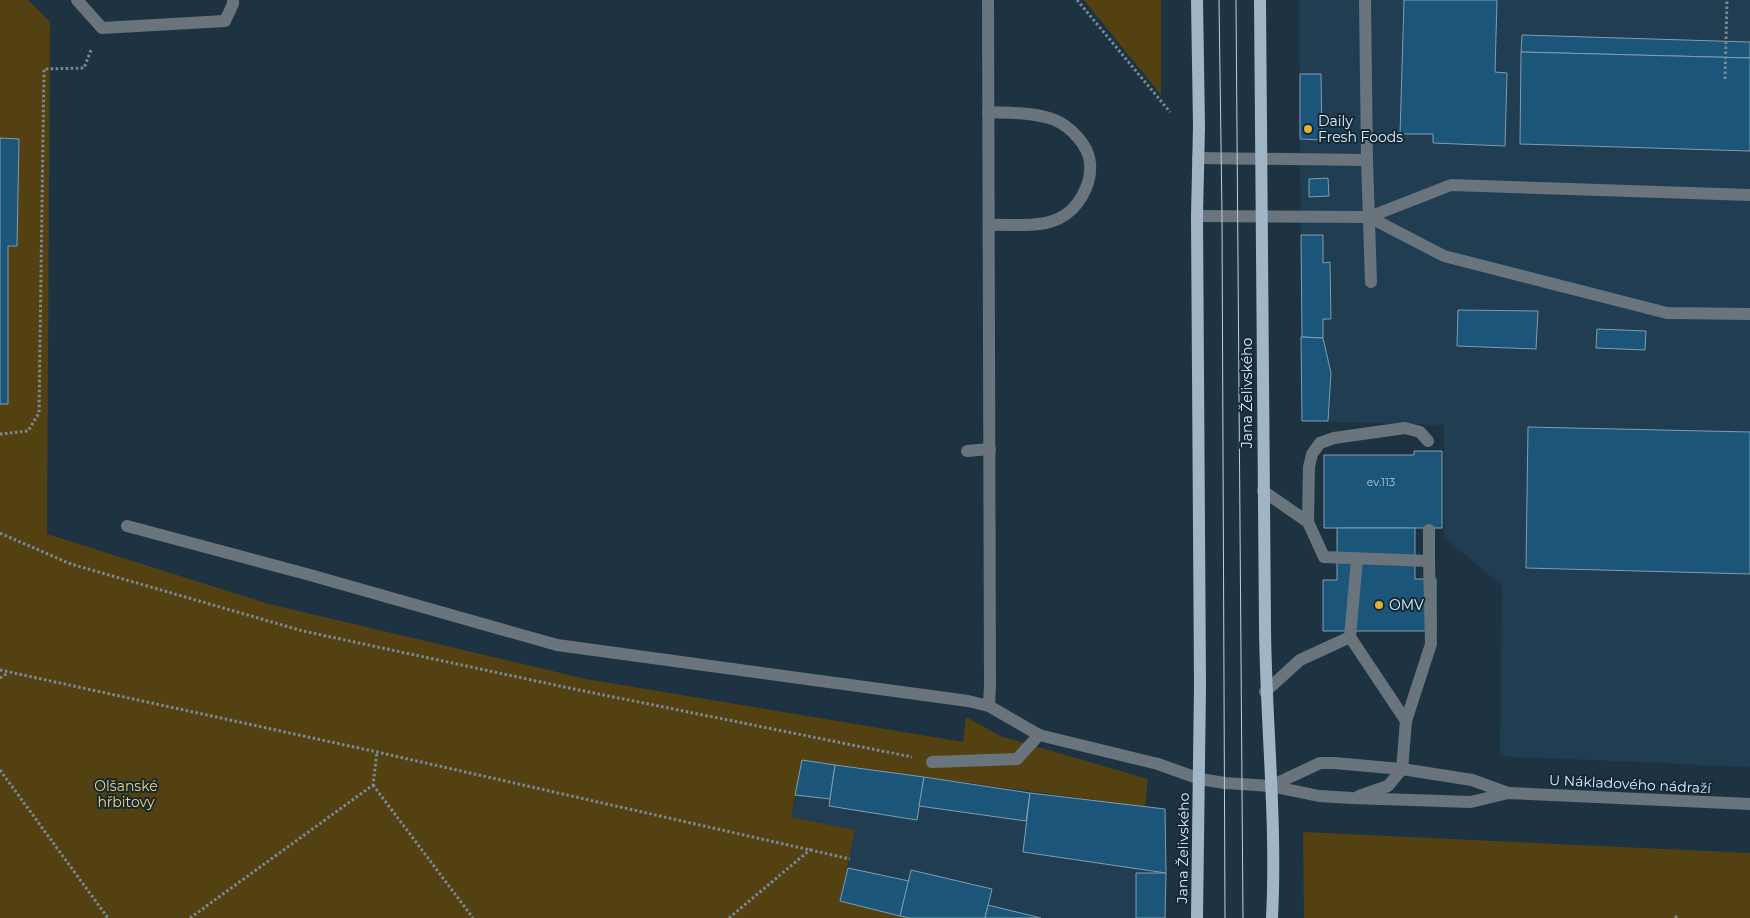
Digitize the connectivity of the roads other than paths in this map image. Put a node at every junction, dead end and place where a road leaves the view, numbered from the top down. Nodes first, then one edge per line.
1 (77, 0) edge
2 (233, 0) edge
3 (988, 0) edge
4 (1197, 0) edge
5 (1260, 0) edge
6 (1365, 0) edge
7 (988, 112) junction
8 (1198, 158) junction
9 (1261, 158) junction
10 (1367, 160) junction
11 (1750, 195) edge
12 (1197, 216) junction
13 (1261, 217) junction
14 (1369, 217) junction
15 (989, 225) junction
16 (1371, 282) dead end
17 (1750, 314) edge
18 (1428, 441) dead end
19 (990, 449) junction
20 (967, 451) dead end
21 (1263, 491) junction
22 (1308, 522) junction
23 (127, 526) dead end
24 (1428, 530) dead end
25 (1357, 559) junction
26 (1429, 561) junction
27 (1350, 637) junction
28 (1265, 692) junction
29 (989, 706) junction
30 (1406, 721) junction
31 (1039, 735) junction
32 (932, 762) road end
33 (1402, 769) junction
34 (1200, 779) junction
35 (1272, 786) junction
36 (1508, 793) junction
37 (1352, 798) junction
38 (1750, 804) edge
39 (1197, 918) edge
40 (1272, 918) edge

1 - 2 street
3 - 7 street
4 - 8 main road, Jana Želivského
5 - 9 main road, Jana Želivského
6 - 10 street
7 - 15 street
7 - 15 street
8 - 9 street
8 - 12 main road, Jana Želivského
9 - 10 street
9 - 13 main road, Jana Želivského
10 - 14 street
11 - 14 street
12 - 13 street
12 - 34 main road, Jana Želivského
13 - 14 street
13 - 21 main road, Jana Želivského
14 - 16 street
14 - 17 street
15 - 19 street
18 - 22 street
19 - 20 street
19 - 29 street
21 - 22 street
21 - 28 main road, Jana Želivského
22 - 25 street
23 - 29 street
24 - 26 street
25 - 26 street
25 - 27 street
26 - 30 street
27 - 28 street
27 - 30 street
28 - 35 main road, Jana Želivského
29 - 31 street
30 - 33 street
31 - 32 street
31 - 34 street
33 - 35 street, U Nákladového nádraží
33 - 36 street, U Nákladového nádraží
33 - 37 street
34 - 35 street, Jana Želivského
34 - 39 main road, Jana Želivského
35 - 37 street, U Nákladového nádraží
35 - 40 main road, Jana Želivského
36 - 37 street, U Nákladového nádraží
36 - 38 street, U Nákladového nádraží

